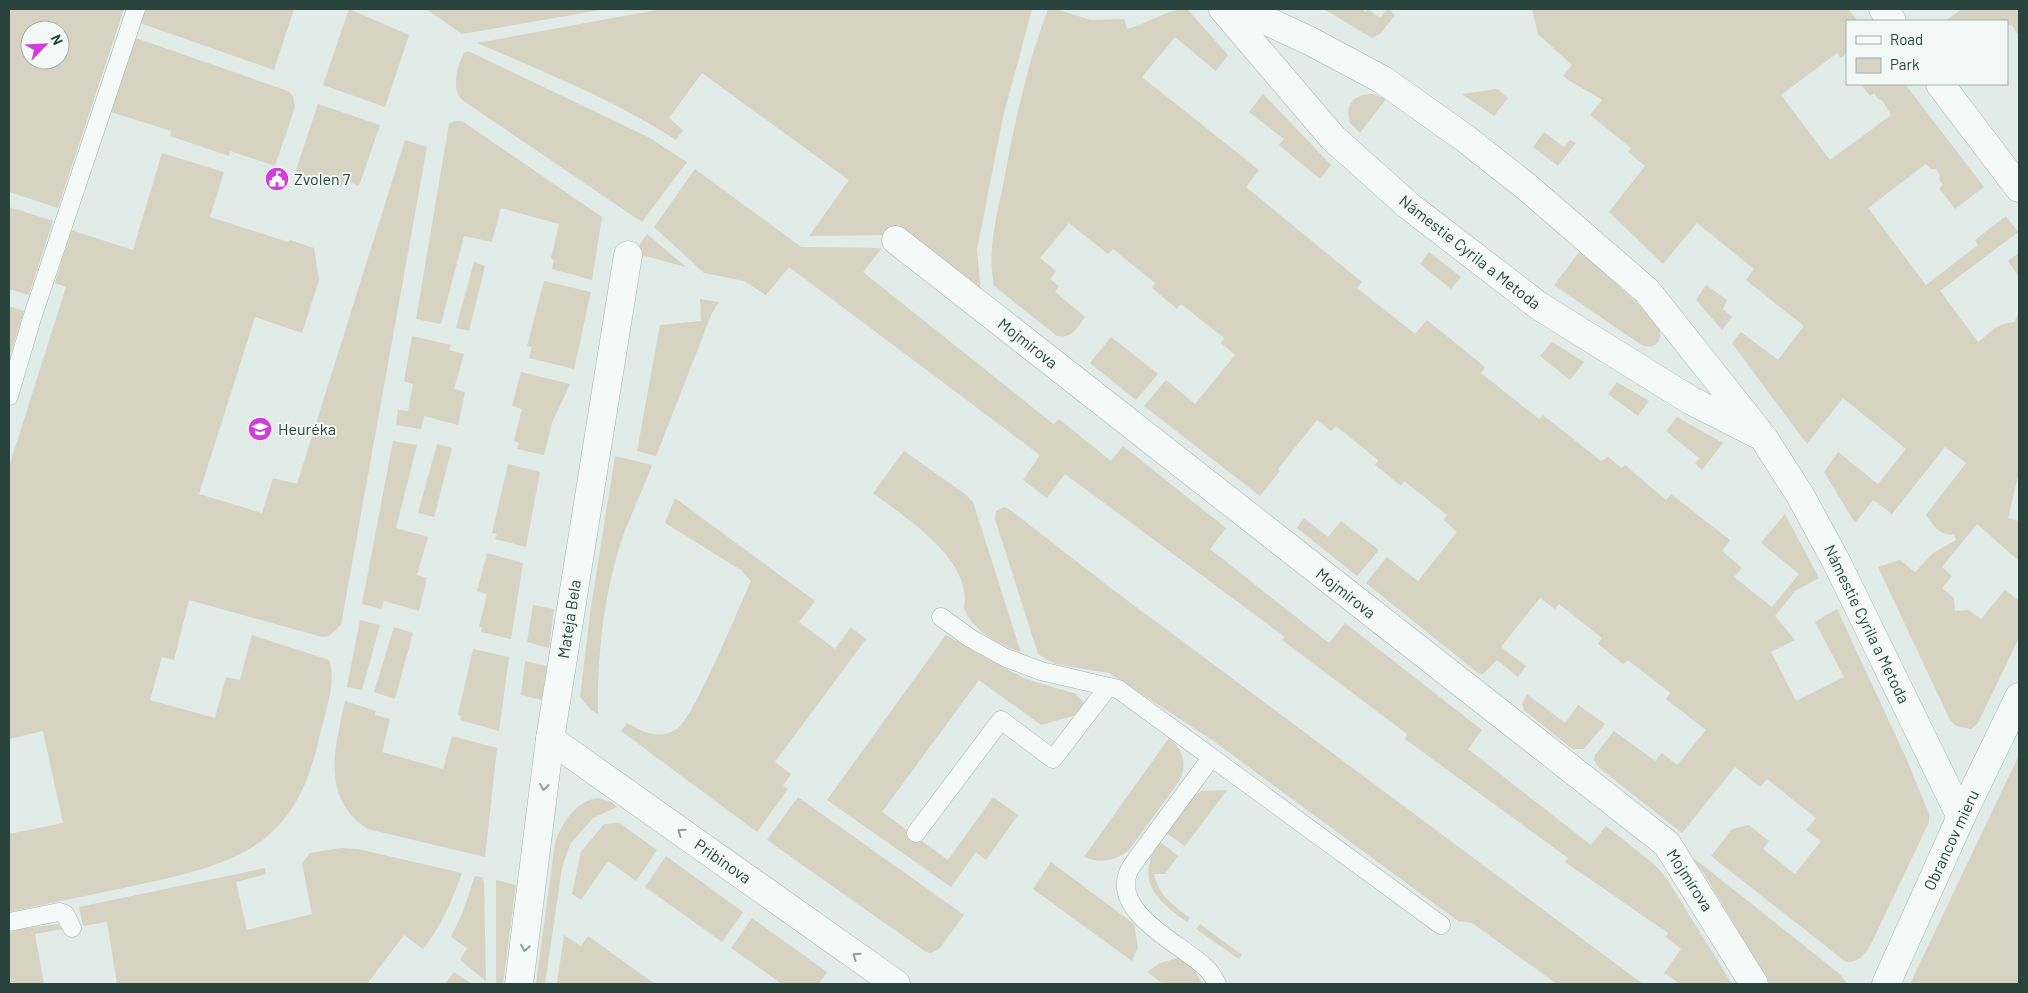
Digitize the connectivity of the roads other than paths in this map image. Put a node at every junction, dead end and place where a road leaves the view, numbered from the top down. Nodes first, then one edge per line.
1 (136, 9) edge
2 (1223, 9) edge
3 (1241, 9) edge
4 (1883, 9) edge
5 (1891, 20) edge
6 (1941, 85) edge
7 (2019, 188) edge
8 (896, 240) dead end
9 (628, 256) dead end
10 (9, 396) edge
11 (1763, 437) junction
12 (941, 617) dead end
13 (1108, 687) junction
14 (2019, 697) edge
15 (550, 739) junction
16 (1211, 758) junction
17 (1960, 817) junction
18 (916, 833) dead end
19 (9, 922) edge
20 (1441, 925) dead end
21 (72, 928) dead end
22 (520, 984) edge
23 (896, 984) edge
24 (1218, 984) edge
25 (1754, 984) edge
26 (1886, 984) edge

1 - 10 lane
2 - 11 street, Námestie Cyrila a Metoda
3 - 11 street, Námestie Cyrila a Metoda
4 - 5 street
6 - 7 street
8 - 25 street, Mojmírova
9 - 15 street, Mateja Bela
11 - 17 street, Námestie Cyrila a Metoda
12 - 13 lane
13 - 16 lane
13 - 18 lane
14 - 17 street, Obrancov mieru
15 -> 22 street, Mateja Bela
23 -> 15 street, Pribinova
16 - 20 lane
16 - 24 lane
17 - 26 street, Obrancov mieru
19 - 21 lane

